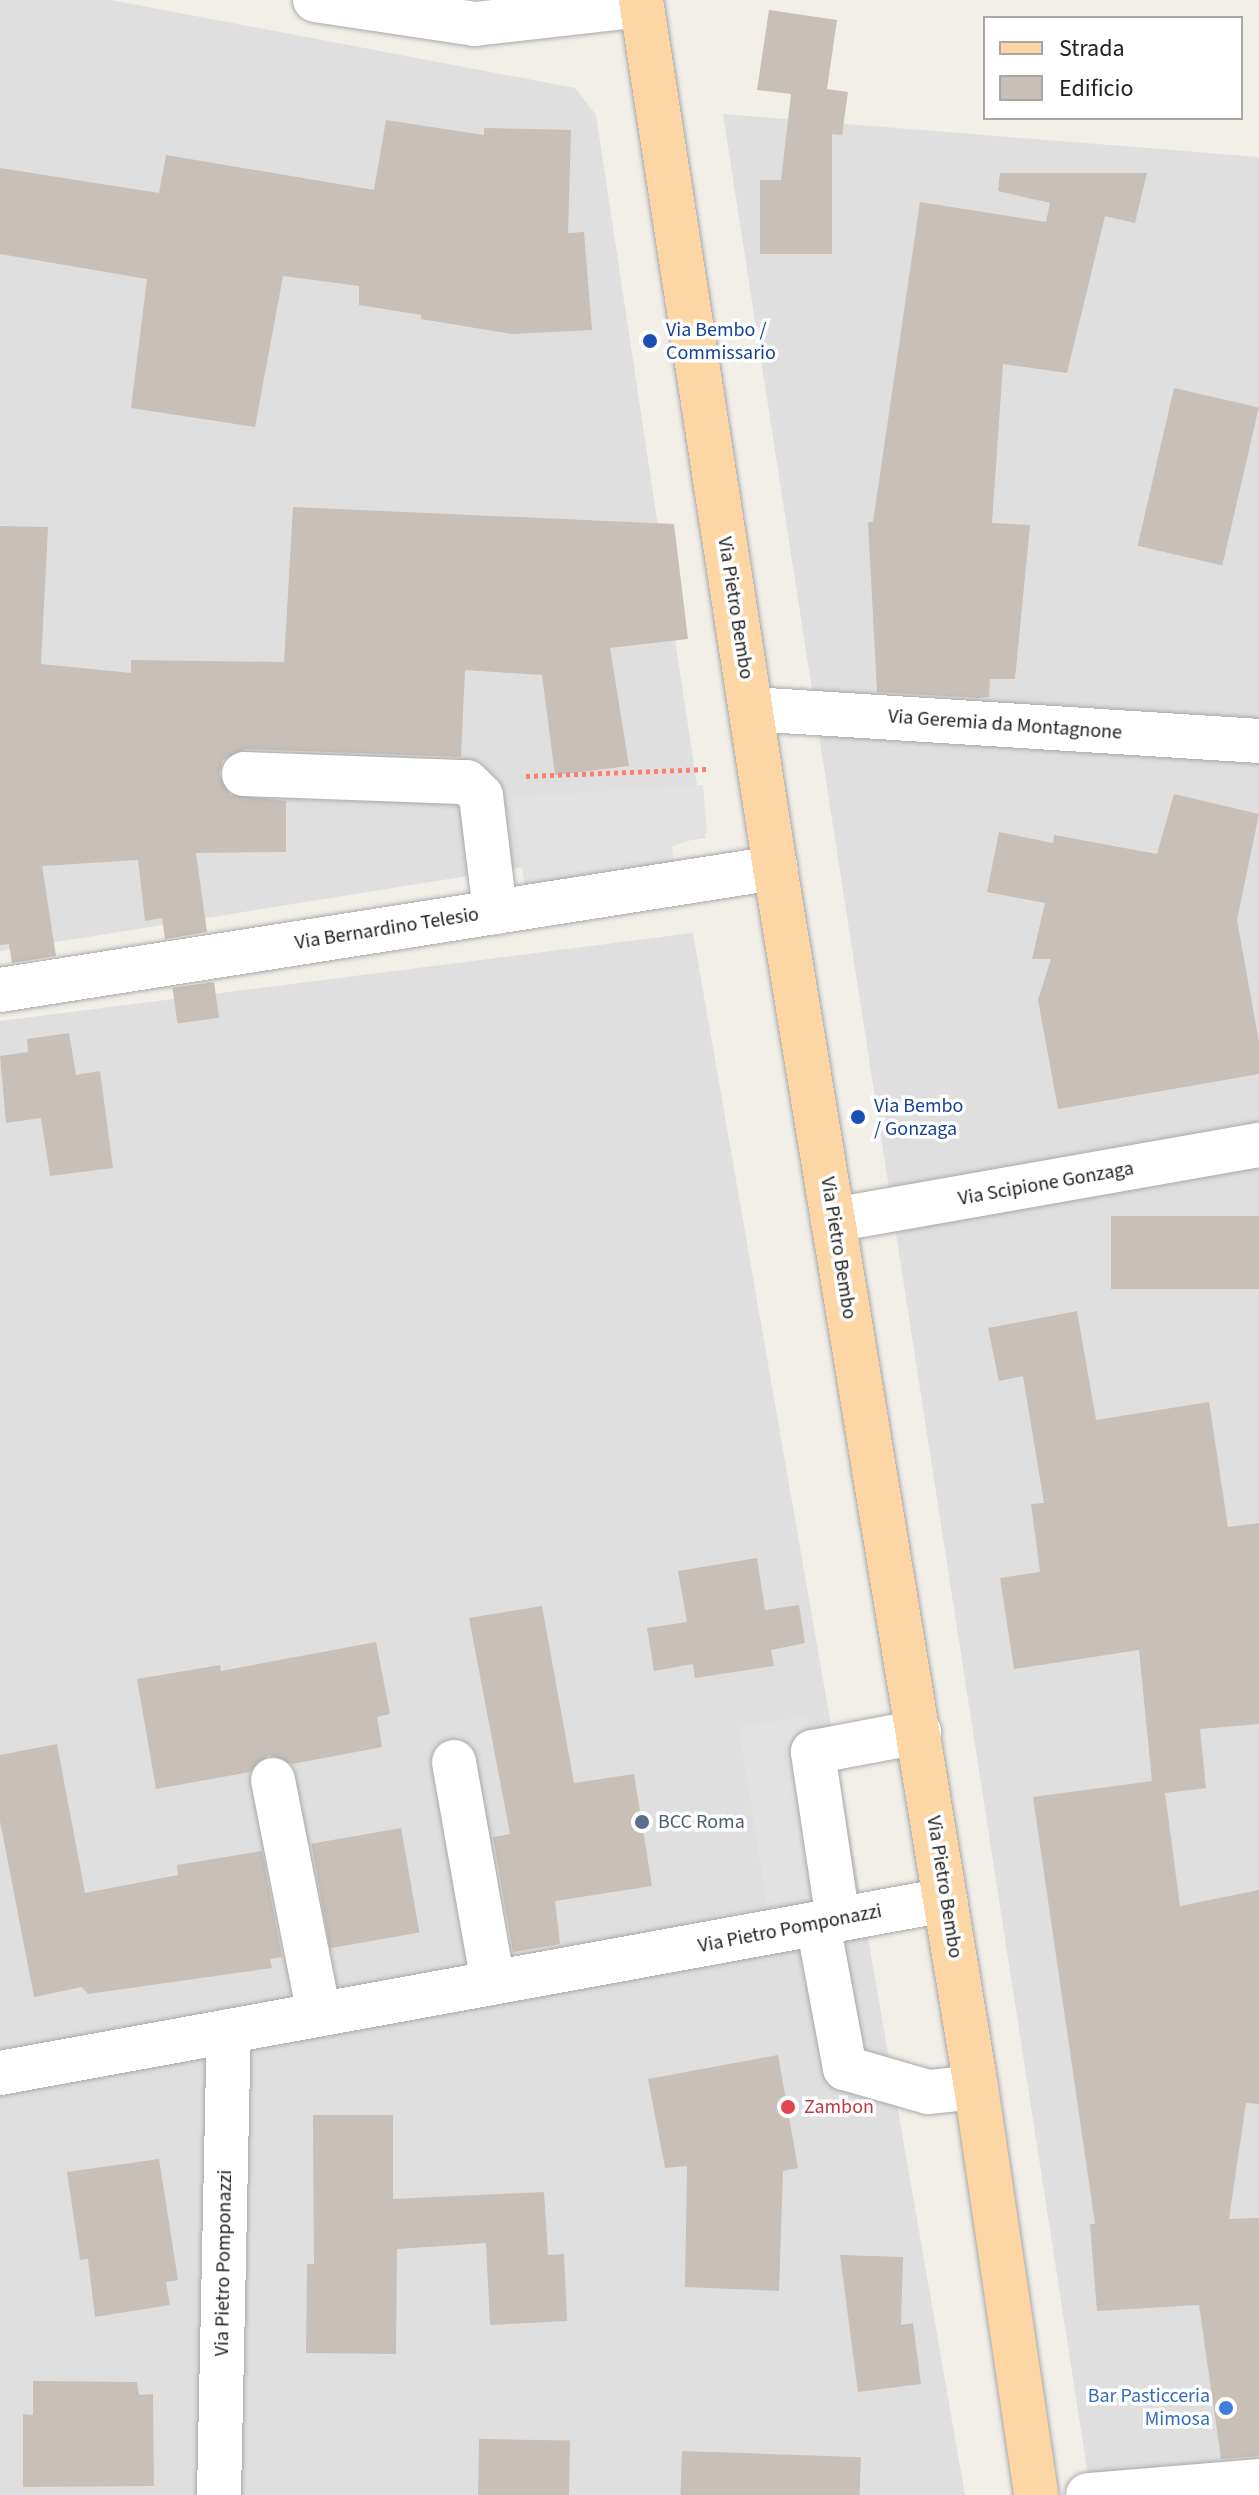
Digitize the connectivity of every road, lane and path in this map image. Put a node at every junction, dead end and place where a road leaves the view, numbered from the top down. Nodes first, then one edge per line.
1 (315, 0) edge
2 (641, 2) edge
3 (751, 709) junction
4 (1259, 741) edge
5 (713, 769) dead end
6 (244, 774) dead end
7 (475, 788) junction
8 (775, 868) junction
9 (495, 912) junction
10 (0, 990) edge
11 (1259, 1145) edge
12 (833, 1220) junction
13 (919, 1732) junction
14 (454, 1762) dead end
15 (273, 1780) dead end
16 (945, 1900) junction
17 (828, 1922) junction
18 (493, 1983) junction
19 (319, 2014) junction
20 (229, 2031) junction
21 (0, 2073) edge
22 (976, 2087) junction
23 (1259, 2481) edge
24 (219, 2495) edge
25 (1036, 2495) edge
26 (1088, 2495) edge

1 - 2 street
2 - 3 main road, Via Pietro Bembo
3 - 4 street, Via Geremia da Montagnone
3 - 8 main road, Via Pietro Bembo
5 - 7 path
6 - 7 street
7 - 9 street
8 - 9 street, Via Bernardino Telesio
8 - 12 main road, Via Pietro Bembo
9 - 10 street, Via Bernardino Telesio
11 - 12 street, Via Scipione Gonzaga
12 - 13 main road, Via Pietro Bembo
13 - 16 main road, Via Pietro Bembo
13 - 17 street
14 - 18 street
15 - 19 street
16 - 17 street, Via Pietro Pomponazzi
16 - 22 main road, Via Pietro Bembo
17 - 18 street, Via Pietro Pomponazzi
17 - 22 street
18 - 19 street, Via Pietro Pomponazzi
19 - 20 street, Via Pietro Pomponazzi
20 - 21 street, Via Pietro Pomponazzi
20 - 24 street, Via Pietro Pomponazzi
22 - 25 main road, Via Pietro Bembo
23 - 26 street

